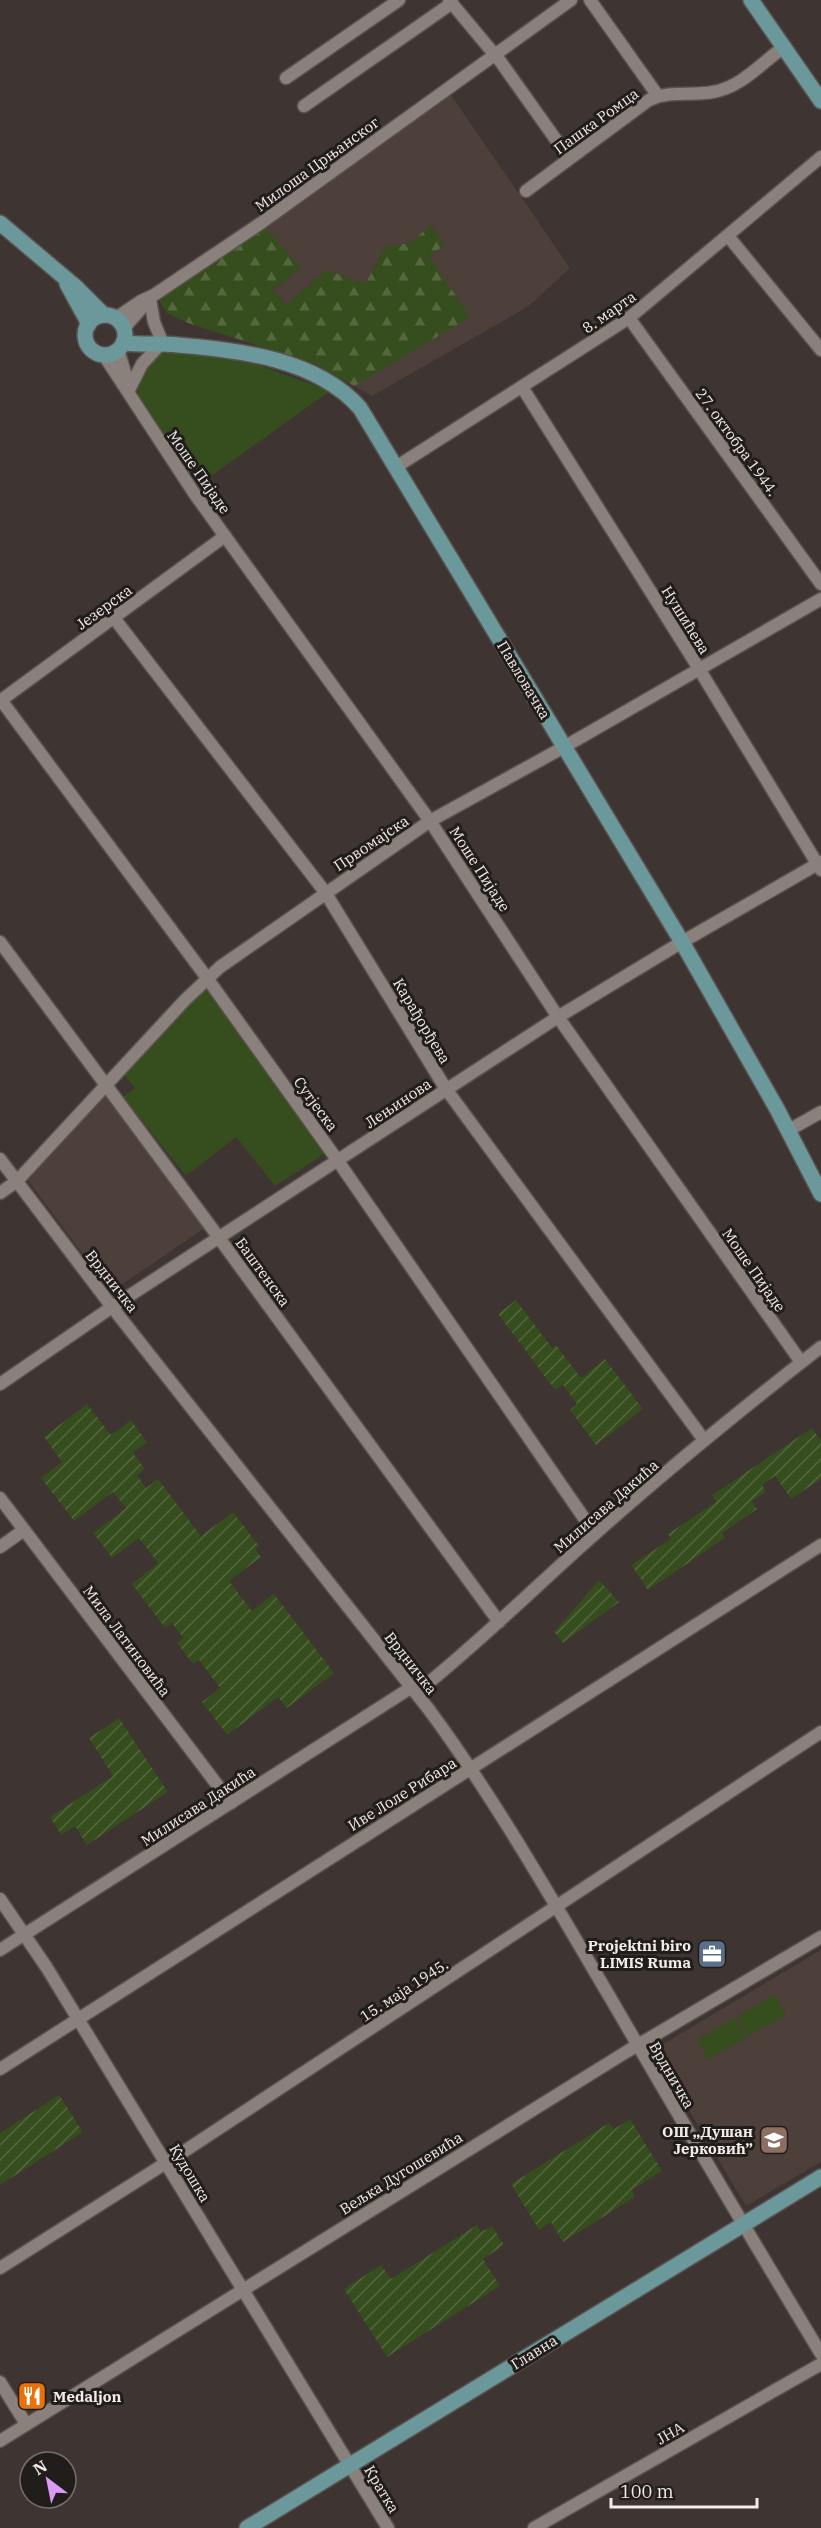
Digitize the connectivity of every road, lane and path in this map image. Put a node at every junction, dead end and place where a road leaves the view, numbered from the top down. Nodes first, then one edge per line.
1 (399, 0) edge
2 (571, 0) edge
3 (590, 0) edge
4 (751, 0) edge
5 (451, 1) edge
6 (784, 47) junction
7 (496, 55) junction
8 (285, 78) dead end
9 (658, 96) junction
10 (821, 101) edge
11 (304, 106) dead end
12 (821, 157) edge
13 (569, 158) junction
14 (526, 191) dead end
15 (0, 223) edge
16 (728, 236) junction
17 (67, 281) junction
18 (152, 297) junction
19 (629, 318) junction
20 (88, 324) junction
21 (116, 334) junction
22 (164, 343) junction
23 (821, 350) edge
24 (522, 387) junction
25 (130, 391) junction
26 (396, 467) junction
27 (225, 536) junction
28 (821, 584) edge
29 (821, 599) edge
30 (114, 618) junction
31 (699, 670) junction
32 (1, 701) edge
33 (564, 747) junction
34 (430, 821) junction
35 (820, 866) edge
36 (325, 892) junction
37 (0, 942) edge
38 (682, 942) junction
39 (207, 978) junction
40 (558, 1017) junction
41 (106, 1084) junction
42 (446, 1089) junction
43 (821, 1112) edge
44 (789, 1130) junction
45 (0, 1159) edge
46 (338, 1161) junction
47 (17, 1181) junction
48 (0, 1193) edge
49 (821, 1194) edge
50 (220, 1238) junction
51 (112, 1307) junction
52 (821, 1347) edge
53 (801, 1362) junction
54 (0, 1383) edge
55 (704, 1440) junction
56 (0, 1498) edge
57 (24, 1530) junction
58 (596, 1534) junction
59 (821, 1545) edge
60 (0, 1547) edge
61 (499, 1622) junction
62 (414, 1690) junction
63 (821, 1732) edge
64 (470, 1768) junction
65 (231, 1803) junction
66 (0, 1899) edge
67 (557, 1907) junction
68 (26, 1934) junction
69 (821, 1937) edge
70 (0, 1950) edge
71 (78, 2019) junction
72 (638, 2045) junction
73 (0, 2068) edge
74 (166, 2163) junction
75 (821, 2177) edge
76 (742, 2224) junction
77 (0, 2268) edge
78 (242, 2290) junction
79 (821, 2354) edge
80 (821, 2364) edge
81 (0, 2382) edge
82 (26, 2424) junction
83 (0, 2440) edge
84 (350, 2465) junction
85 (247, 2528) edge
86 (388, 2528) edge
87 (534, 2528) edge

1 - 8 street
2 - 7 street, Милоша Црњанског
3 - 9 street
4 - 6 street
5 - 7 street
5 - 11 street
6 - 9 street, Пашка Ромца
6 - 10 street
7 - 13 street
7 - 18 street, Милоша Црњанског
9 - 13 street, Пашка Ромца
12 - 16 street, 8. марта
13 - 14 street, Пашка Ромца
15 - 17 street
16 - 19 street, 8. марта
16 - 23 street
17 - 20 street
17 - 21 street
18 - 21 street, Милоша Црњанског
18 - 22 street
19 - 24 street, 8. марта
19 - 28 street, 27. октобра 1944.
20 - 21 street
20 - 21 street
21 - 22 street, Павловачка
21 - 25 street, Моше Пијаде
22 - 25 street
22 - 26 street, Павловачка
24 - 26 street, 8. марта
24 - 31 street, Нушићева
25 - 27 street, Моше Пијаде
26 - 33 street, Павловачка
27 - 30 street, Језерска
27 - 34 street, Моше Пијаде
29 - 31 street, Првомајска
30 - 32 street, Језерска
30 - 36 street, Карађорђева
31 - 33 street, Првомајска
31 - 35 street, Нушићева
32 - 39 street, Сутјеска
33 - 34 street, Првомајска
33 - 38 street, Павловачка
34 - 36 street, Првомајска
34 - 40 street, Моше Пијаде
35 - 38 street, Лењинова
36 - 39 street, Првомајска
36 - 42 street, Карађорђева
37 - 41 street, Баштенска
38 - 40 street, Лењинова
38 - 44 street, Павловачка
39 - 41 street, Првомајска
39 - 46 street, Сутјеска
40 - 42 street, Лењинова
40 - 53 street, Моше Пијаде
41 - 47 street, Првомајска
41 - 50 street, Баштенска
42 - 46 street, Лењинова
42 - 55 street, Карађорђева
43 - 44 street
44 - 49 street, Павловачка
45 - 47 street, Врдничка
46 - 50 street, Лењинова
46 - 58 street, Сутјеска
47 - 48 street, Првомајска
47 - 51 street, Врдничка
50 - 51 street, Лењинова
50 - 61 street, Баштенска
51 - 54 street, Лењинова
51 - 62 street, Врдничка
52 - 53 street, Милисава Дакића
53 - 55 street, Милисава Дакића
55 - 58 street, Милисава Дакића
56 - 57 street, Мила Латиновића
57 - 60 street
57 - 65 street, Мила Латиновића
58 - 61 street, Милисава Дакића
59 - 64 street, Иве Лоле Рибара
61 - 62 street, Милисава Дакића
62 - 64 street, Врдничка
62 - 65 street, Милисава Дакића
63 - 67 street, 15. маја 1945.
64 - 67 street, Врдничка
64 - 71 street, Иве Лоле Рибара
65 - 68 street, Милисава Дакића
66 - 68 street, Кудошка
67 - 72 street, Врдничка
67 - 74 street, 15. маја 1945.
68 - 70 street, Милисава Дакића
68 - 71 street, Кудошка
69 - 72 street, Вељка Дугошевића
71 - 73 street, Иве Лоле Рибара
71 - 74 street, Кудошка
72 - 76 street, Врдничка
72 - 78 street, Вељка Дугошевића
74 - 77 street, 15. маја 1945.
74 - 78 street, Кудошка
75 - 76 street, Главна
76 - 79 street, Врдничка
76 - 84 street, Главна
78 - 82 street, Вељка Дугошевића
78 - 84 street, Кудошка
80 - 87 street, ЈНА
81 - 82 street
82 - 83 street, Вељка Дугошевића
84 - 85 street, Главна
84 - 86 street, Кратка

